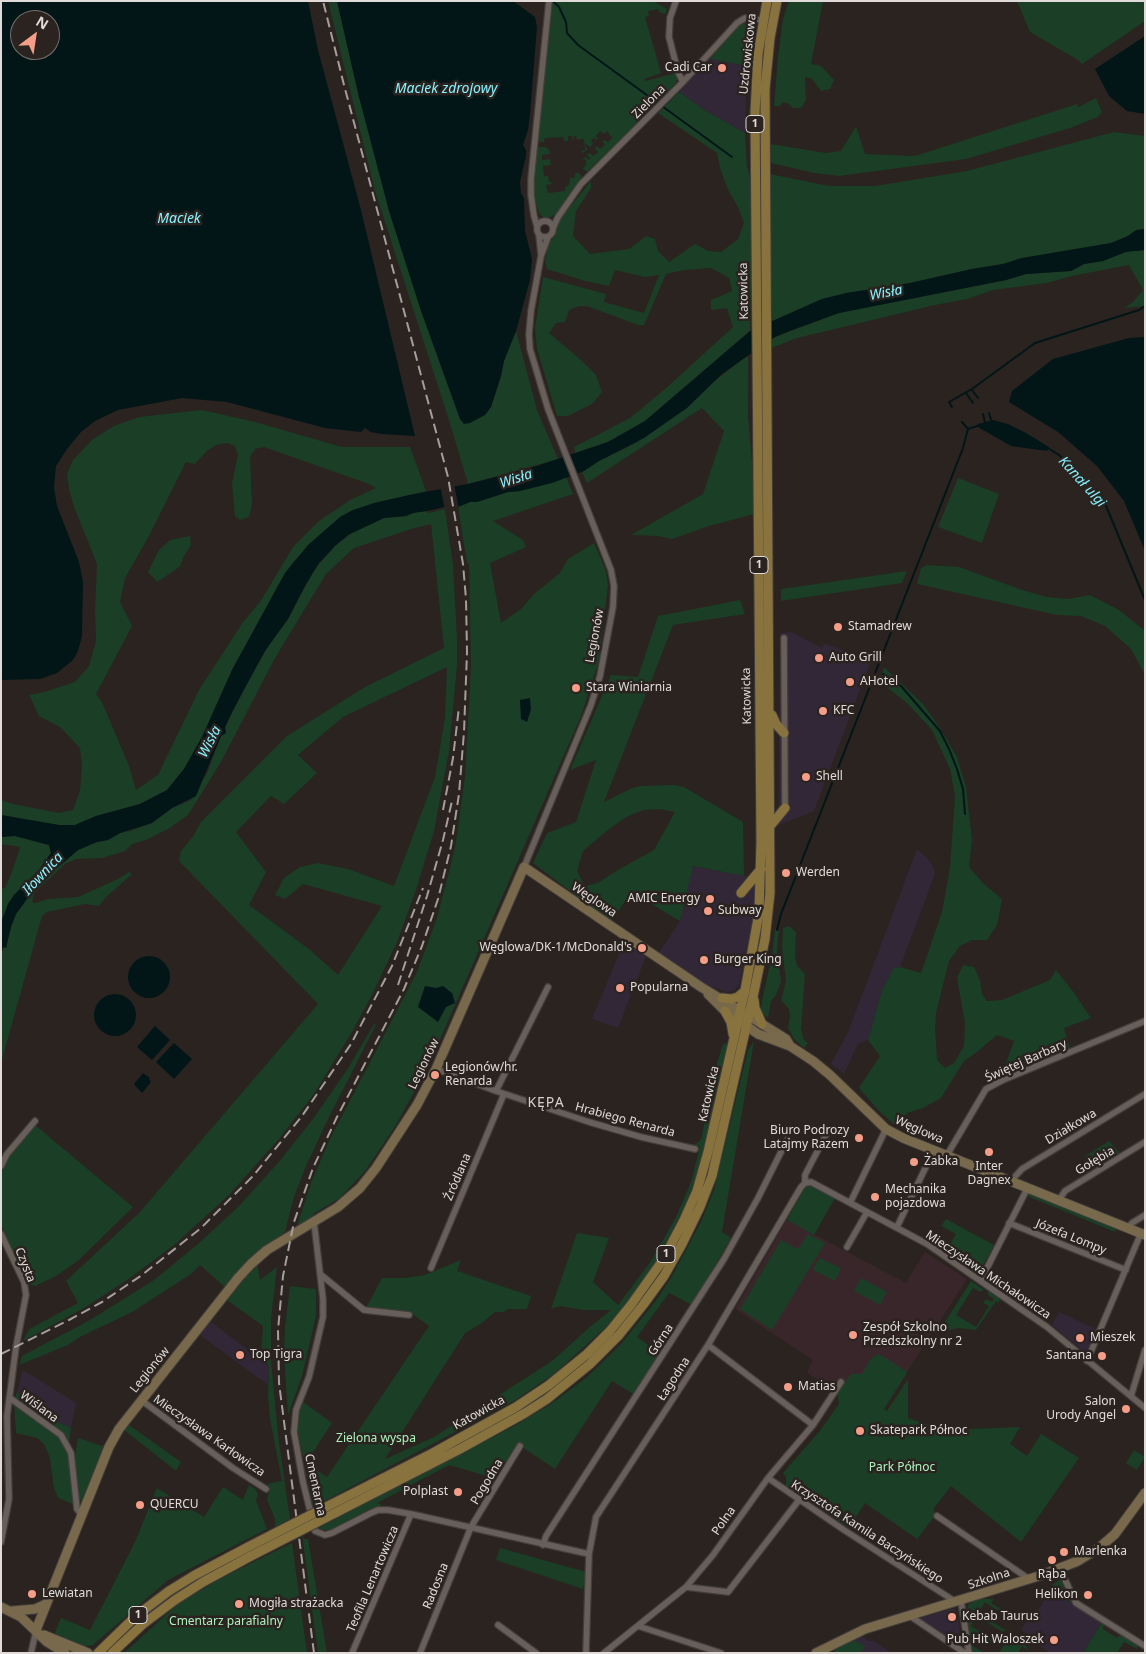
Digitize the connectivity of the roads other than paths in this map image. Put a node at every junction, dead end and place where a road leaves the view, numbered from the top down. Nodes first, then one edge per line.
1 (549, 1) edge
2 (676, 1) edge
3 (767, 1) edge
4 (777, 1) edge
5 (763, 20) junction
6 (683, 82) junction
7 (534, 212) junction
8 (558, 217) junction
9 (545, 222) junction
10 (537, 226) junction
11 (553, 228) junction
12 (765, 228) joint
13 (756, 229) joint
14 (539, 235) junction
15 (548, 237) junction
16 (541, 256) junction
17 (762, 303) junction
18 (784, 638) dead end
19 (770, 710) junction
20 (784, 734) junction
21 (785, 808) joint
22 (771, 825) junction
23 (524, 867) junction
24 (761, 868) junction
25 (742, 893) dead end
26 (548, 987) dead end
27 (701, 987) junction
28 (745, 990) junction
29 (753, 997) junction
30 (722, 998) junction
31 (725, 1011) junction
32 (740, 1011) junction
33 (749, 1016) junction
34 (738, 1020) junction
35 (1145, 1021) edge
36 (762, 1024) junction
37 (747, 1026) junction
38 (733, 1040) junction
39 (790, 1046) junction
40 (436, 1069) junction
41 (496, 1091) junction
42 (504, 1094) junction
43 (1145, 1094) edge
44 (35, 1121) dead end
45 (886, 1128) junction
46 (828, 1131) dead end
47 (787, 1140) dead end
48 (1145, 1142) edge
49 (695, 1149) dead end
50 (934, 1150) junction
51 (947, 1155) junction
52 (1, 1166) edge
53 (1011, 1180) junction
54 (805, 1183) junction
55 (1028, 1187) junction
56 (1059, 1200) junction
57 (850, 1203) junction
58 (867, 1212) junction
59 (1145, 1215) edge
60 (314, 1222) junction
61 (1009, 1223) junction
62 (897, 1227) junction
63 (1128, 1228) junction
64 (1, 1234) edge
65 (1143, 1234) edge
66 (847, 1247) dead end
67 (431, 1268) dead end
68 (1126, 1270) junction
69 (320, 1274) junction
70 (981, 1280) junction
71 (409, 1315) dead end
72 (708, 1346) junction
73 (1145, 1350) edge
74 (1087, 1361) junction
75 (841, 1382) dead end
76 (1131, 1396) junction
77 (10, 1398) junction
78 (141, 1400) junction
79 (1145, 1408) edge
80 (813, 1425) junction
81 (520, 1446) dead end
82 (768, 1478) junction
83 (266, 1489) dead end
84 (1145, 1493) edge
85 (799, 1500) junction
86 (332, 1509) junction
87 (412, 1514) junction
88 (82, 1516) junction
89 (937, 1516) dead end
90 (471, 1528) junction
91 (1, 1542) edge
92 (543, 1545) junction
93 (250, 1552) junction
94 (588, 1554) junction
95 (1060, 1569) junction
96 (1029, 1579) junction
97 (686, 1587) junction
98 (958, 1602) junction
99 (46, 1604) junction
100 (1, 1607) edge
101 (12, 1611) junction
102 (910, 1616) junction
103 (498, 1625) dead end
104 (638, 1626) junction
105 (37, 1631) junction
106 (1145, 1646) edge
107 (116, 1651) edge
108 (822, 1651) edge
109 (31, 1653) edge
110 (65, 1653) edge
111 (88, 1653) edge
112 (98, 1653) edge
113 (352, 1653) edge
114 (420, 1653) edge
115 (536, 1653) edge
116 (586, 1653) edge
117 (604, 1653) edge
118 (721, 1653) edge
119 (965, 1653) edge
120 (969, 1653) edge

1 - 7 street
2 - 6 street
3 - 5 main road, Uzdrowiskowa / 1
4 - 12 main road, Uzdrowiskowa / 1
5 - 6 street, Zielona
5 - 13 main road, Uzdrowiskowa / 1
6 - 8 street, Zielona
7 - 9 street
7 - 10 street
8 - 9 street
8 - 11 street, Zielona
9 - 10 street
9 - 11 street
10 - 14 street
11 - 15 street
12 - 17 main road, Katowicka / 1
13 - 17 main road, Katowicka / 1
14 - 15 street
14 - 16 street
15 - 16 street
16 - 23 street, Legionów
17 - 19 main road, Katowicka / 1
17 - 24 main road, Katowicka / 1
18 - 20 street
19 - 20 main road
19 - 22 main road, Katowicka / 1
20 - 21 street
21 - 22 main road
22 - 29 main road, Katowicka / 1
23 - 27 street, Węglowa
23 - 40 street, Legionów
24 - 25 main road
24 - 28 main road, Katowicka / 1
26 - 41 street
27 - 30 street, Węglowa
27 - 31 street, Węglowa
28 - 30 main road
28 - 32 main road, Katowicka / 1
29 - 33 main road, Katowicka / 1
29 - 36 main road
30 - 32 street, Węglowa
31 - 34 street, Węglowa
31 - 38 main road
32 - 33 street, Węglowa
32 - 34 main road, Katowicka / 1
33 - 36 street, Węglowa
33 - 37 main road, Katowicka / 1
34 - 37 street, Węglowa
34 - 38 main road, Katowicka / 1
35 - 51 street, Świętej Barbary
36 - 39 street, Węglowa
37 - 39 street, Węglowa
37 - 86 main road, Katowicka / 1
38 - 86 main road, Katowicka / 1
39 - 45 street, Węglowa
40 - 41 street, Hrabiego Renarda
40 - 60 street, Legionów
41 - 42 street, Hrabiego Renarda
42 - 49 street, Hrabiego Renarda
42 - 67 street, Źródlana
43 - 53 street, Działkowa
44 - 52 street
45 - 50 street, Węglowa
45 - 57 street
46 - 54 street, Łagodna
47 - 92 street, Górna
48 - 56 street, Gołębia
50 - 51 street, Węglowa
50 - 62 street
51 - 53 street, Węglowa
53 - 55 street, Węglowa
54 - 57 street, Mieczysława Michałowicza
54 - 72 street, Łagodna
55 - 56 street, Węglowa
55 - 61 street
56 - 63 street, Węglowa
57 - 58 street, Mieczysława Michałowicza
58 - 62 street, Mieczysława Michałowicza
58 - 66 street
59 - 63 street
60 - 69 street, Cmentarna
60 - 78 street, Legionów
61 - 68 street, Józefa Lompy
61 - 70 street
62 - 70 street, Mieczysława Michałowicza
63 - 65 street, Węglowa
64 - 77 street, Czysta
65 - 68 street
68 - 74 street
69 - 71 street
69 - 87 street, Cmentarna
70 - 74 street, Mieczysława Michałowicza
72 - 80 street
72 - 94 street, Łagodna
73 - 76 street
74 - 76 street, Mieczysława Michałowicza
75 - 80 street, Polna
76 - 79 street, Mieczysława Michałowicza
77 - 88 street, Wiślana
77 - 91 street, Czysta
78 - 83 street, Mieczysława Karłowicza
78 - 88 street, Legionów
80 - 82 street, Polna
81 - 90 street, Pogodna
82 - 85 street, Krzysztofa Kamila Baczyńskiego
82 - 97 street, Polna
84 - 95 street, Szkolna
85 - 97 street
85 - 98 street, Krzysztofa Kamila Baczyńskiego
86 - 93 main road, Katowicka / 1, bridge
87 - 90 street, Cmentarna
87 - 113 street, Teofila Lenartowicza
88 - 99 street, Legionów
89 - 96 street
90 - 92 street, Cmentarna
90 - 114 street, Radosna
92 - 94 street, Cmentarna
93 - 107 main road, Katowicka / 1
93 - 112 main road, Katowicka / 1
94 - 116 street, Łagodna
95 - 96 street, Szkolna
95 - 106 street
96 - 98 street, Szkolna
97 - 104 street, Polna
98 - 102 street, Szkolna
98 - 120 street
99 - 101 street
99 - 105 street, Legionów
100 - 101 street
101 - 105 street
102 - 108 street, Szkolna
102 - 119 street
103 - 115 street
104 - 117 street, Polna
104 - 118 street
105 - 109 street
105 - 110 street
105 - 111 street

